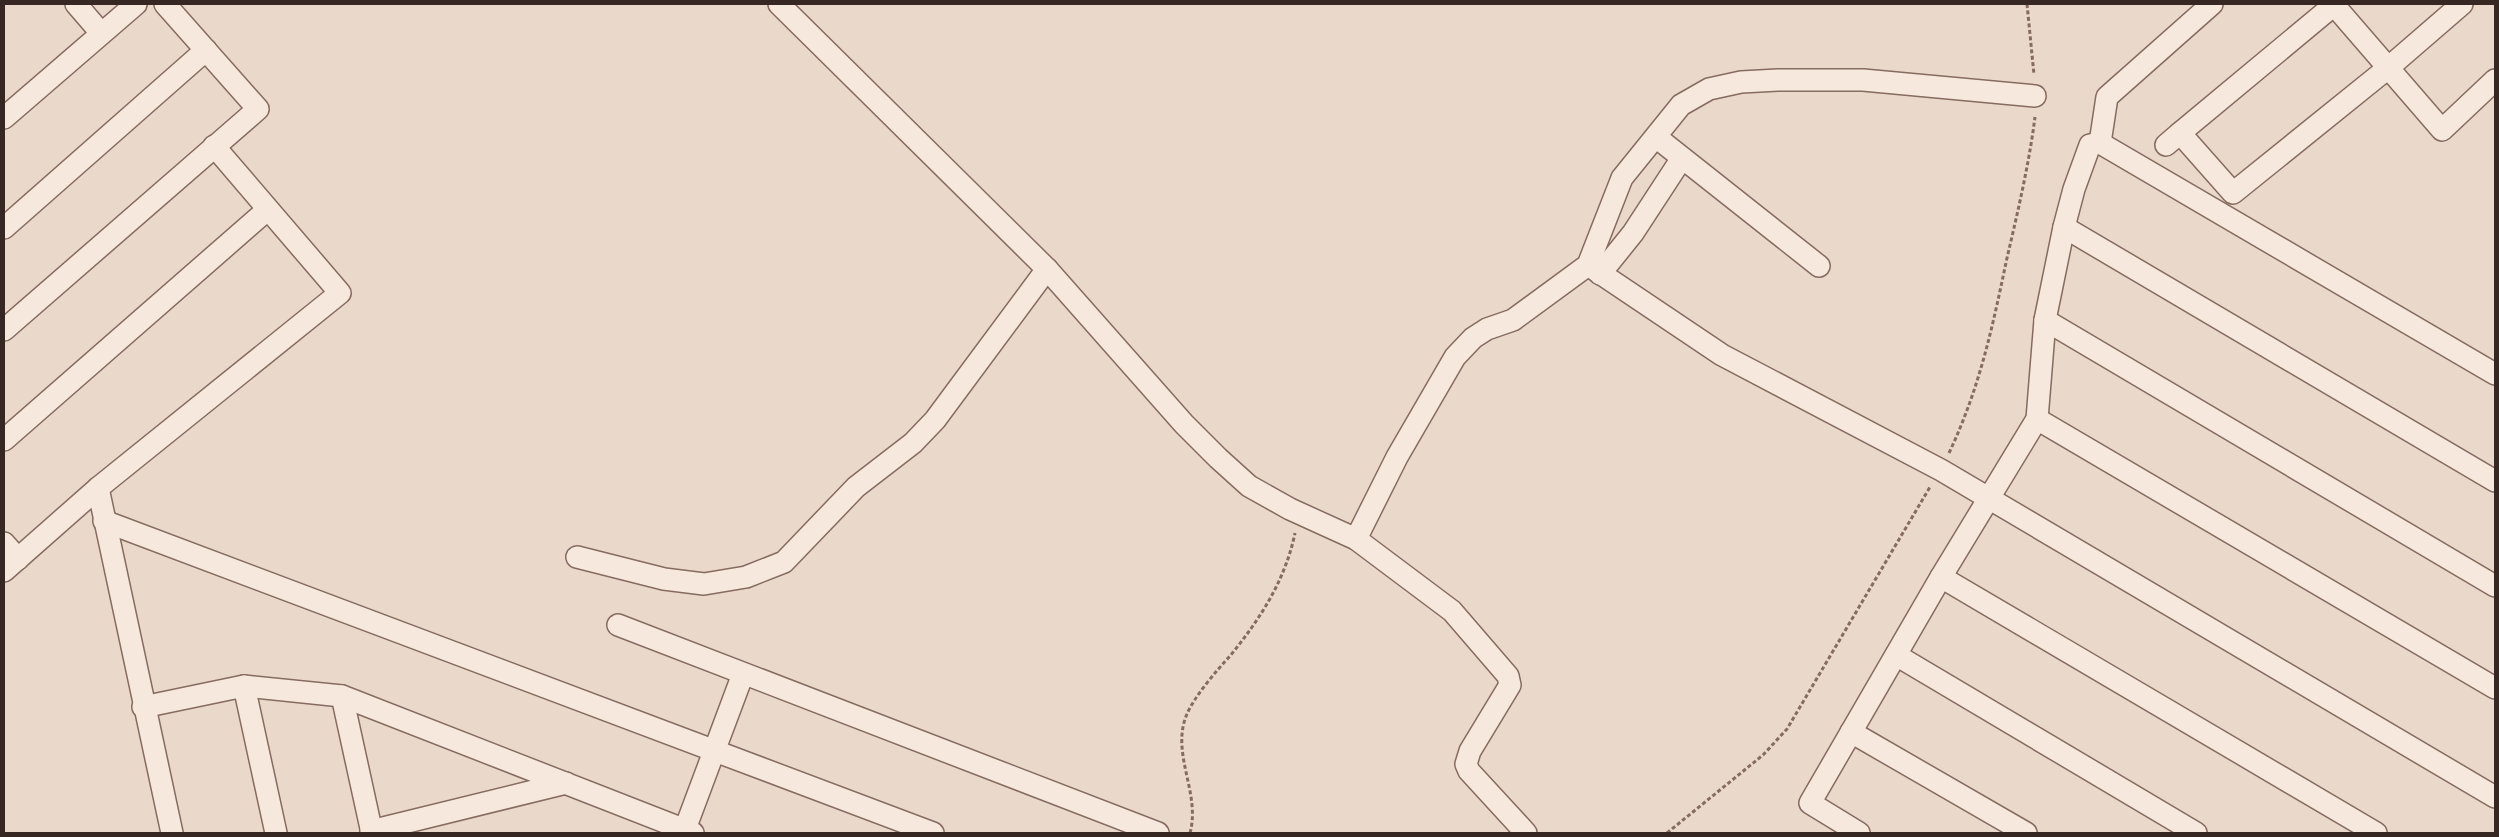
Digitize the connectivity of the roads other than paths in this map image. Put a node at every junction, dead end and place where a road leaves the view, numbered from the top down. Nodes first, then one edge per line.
1 (76, 4) edge
2 (136, 4) edge
3 (165, 4) edge
4 (779, 4) edge
5 (2212, 4) edge
6 (2333, 4) edge
7 (2452, 7) edge
8 (101, 33) junction
9 (206, 50) junction
10 (2388, 68) junction
11 (2495, 80) edge
12 (2035, 96) dead end
13 (4, 118) edge
14 (1656, 137) junction
15 (2100, 143) junction
16 (214, 146) junction
17 (1682, 158) junction
18 (267, 210) junction
19 (2064, 227) junction
20 (4, 228) edge
21 (1819, 266) dead end
22 (1047, 269) junction
23 (1594, 270) junction
24 (2045, 320) junction
25 (4, 330) edge
26 (2495, 374) edge
27 (2037, 419) junction
28 (4, 440) edge
29 (2495, 481) edge
30 (98, 488) junction
31 (1988, 499) junction
32 (104, 521) junction
33 (1356, 539) junction
34 (4, 543) edge
35 (577, 557) dead end
36 (11, 565) edge
37 (1941, 577) junction
38 (2495, 586) edge
39 (618, 625) dead end
40 (1896, 655) junction
41 (743, 674) junction
42 (244, 686) junction
43 (2495, 688) edge
44 (342, 696) junction
45 (143, 707) junction
46 (1851, 732) junction
47 (714, 750) junction
48 (566, 783) junction
49 (2495, 797) edge
50 (689, 831) edge
51 (372, 832) edge
52 (172, 833) edge
53 (276, 833) edge
54 (933, 833) edge
55 (1158, 833) edge
56 (1526, 833) edge
57 (1859, 833) edge
58 (2026, 833) edge
59 (2196, 833) edge
60 (2376, 833) edge

1 - 8 street
2 - 8 street
3 - 9 street
4 - 22 street
5 - 15 street
6 - 10 street
6 - 10 street
7 - 10 street
8 - 13 street
9 - 16 street
9 - 20 street
10 - 11 street
12 - 14 street
14 - 17 street
14 - 23 street
15 - 19 street
15 - 26 street
16 - 18 street
16 - 25 street
17 - 21 street
17 - 23 street
18 - 28 street
18 - 30 street
19 - 24 street
19 - 29 street
22 - 33 street
22 - 35 street
23 - 31 street
23 - 33 street
24 - 27 street
24 - 38 street
27 - 31 street
27 - 43 street
30 - 32 street
30 - 36 street
31 - 37 street
31 - 49 street
32 - 45 street
32 - 47 street
33 - 56 street
34 - 36 street
37 - 40 street
37 - 60 street
39 - 41 street
40 - 46 street
40 - 59 street
41 - 47 street
41 - 55 street
42 - 44 street
42 - 45 street
42 - 53 street
44 - 48 street
44 - 51 street
45 - 52 street
46 - 57 street
46 - 58 street
47 - 50 street
47 - 54 street
48 - 50 street
48 - 51 street

